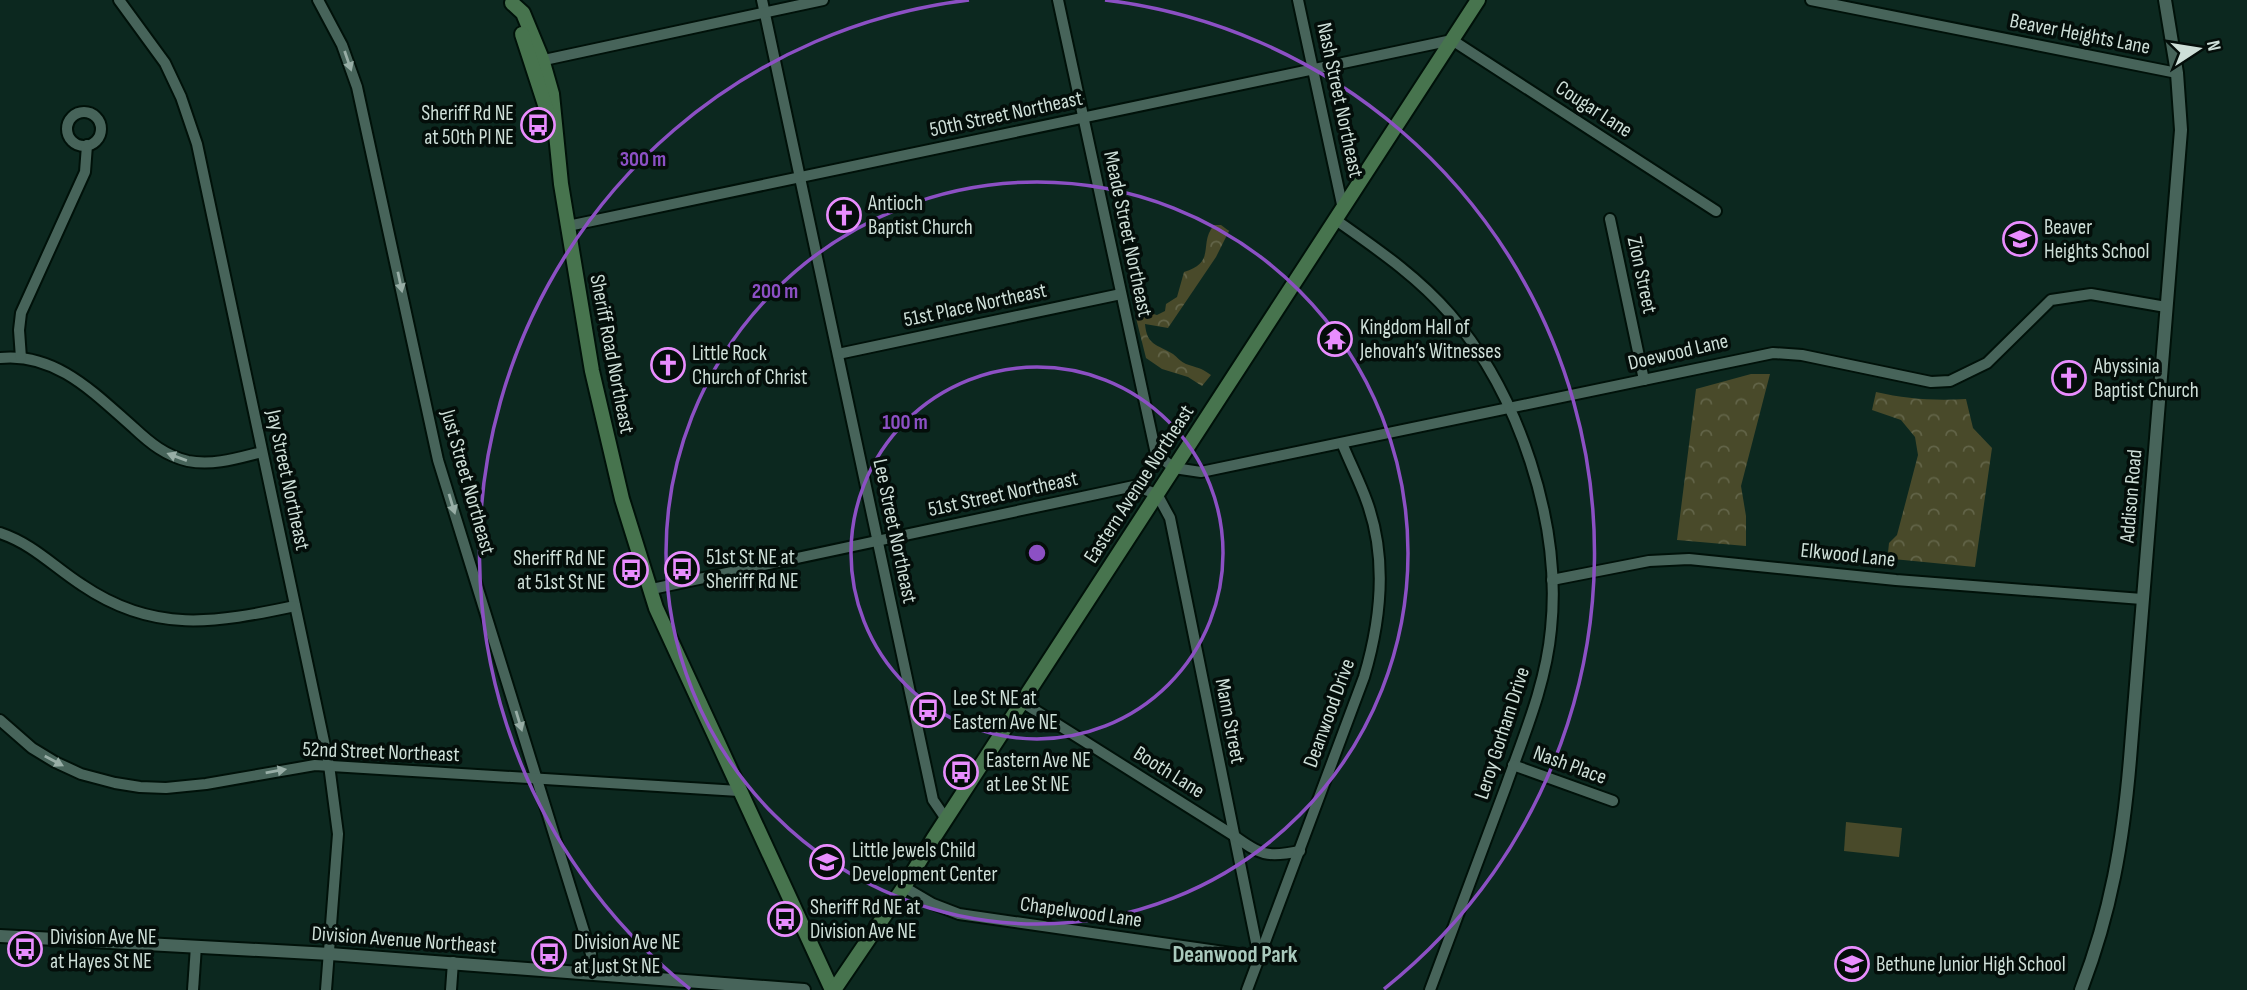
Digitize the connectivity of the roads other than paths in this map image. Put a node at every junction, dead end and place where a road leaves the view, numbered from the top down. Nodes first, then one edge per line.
1 (119, 0) edge
2 (318, 0) edge
3 (762, 0) edge
4 (823, 0) edge
5 (1058, 0) edge
6 (1298, 0) edge
7 (1478, 0) edge
8 (1811, 0) edge
9 (2165, 0) edge
10 (512, 2) edge
11 (765, 12) junction
12 (1452, 40) junction
13 (537, 61) junction
14 (1313, 69) junction
15 (2177, 73) junction
16 (1083, 117) junction
17 (87, 145) dead end
18 (800, 177) junction
19 (1716, 211) dead end
20 (1340, 214) junction
21 (1610, 219) dead end
22 (568, 226) junction
23 (1121, 294) junction
24 (2166, 307) junction
25 (838, 354) junction
26 (0, 358) edge
27 (21, 358) junction
28 (1644, 380) junction
29 (1510, 408) junction
30 (1342, 443) junction
31 (262, 452) junction
32 (1174, 468) junction
33 (1157, 494) junction
34 (0, 533) edge
35 (878, 541) junction
36 (1552, 580) junction
37 (652, 589) junction
38 (2143, 599) junction
39 (295, 606) junction
40 (1022, 702) junction
41 (0, 720) edge
42 (330, 765) junction
43 (1513, 765) junction
44 (537, 779) junction
45 (739, 791) junction
46 (1613, 801) dead end
47 (946, 819) junction
48 (1233, 835) junction
49 (1300, 851) junction
50 (904, 887) junction
51 (0, 936) edge
52 (196, 946) junction
53 (330, 954) junction
54 (1259, 957) junction
55 (453, 962) junction
56 (592, 972) junction
57 (193, 990) edge
58 (326, 990) edge
59 (451, 990) edge
60 (804, 990) edge
61 (833, 990) edge
62 (1247, 990) edge
63 (1430, 990) edge
64 (2081, 990) edge

1 - 31 street, Jay Street Northeast
2 -> 44 street, Just Street Northeast
3 - 11 street, Lee Street Northeast
4 - 11 street
5 - 16 street, Meade Street Northeast
6 - 14 street, Nash Street Northeast
7 - 12 main road, Eastern Avenue Northeast
8 - 15 street, Beaver Heights Lane
9 - 15 street, Addison Road
10 - 13 main road, Sheriff Road Northeast
11 - 13 street
11 - 18 street, Lee Street Northeast
12 - 14 street, 50th Street Northeast
12 - 19 street, Cougar Lane
12 - 20 main road, Eastern Avenue Northeast
13 - 22 main road, Sheriff Road Northeast
14 - 16 street, 50th Street Northeast
14 - 20 street, Nash Street Northeast
15 - 24 street, Addison Road
16 - 18 street, 50th Street Northeast
16 - 23 street, Meade Street Northeast
17 - 27 street
18 - 22 street, 50th Street Northeast
18 - 25 street, Lee Street Northeast
20 - 29 street, Leroy Gorham Drive
20 - 32 main road, Eastern Avenue Northeast
21 - 28 street, Zion Street
22 - 37 main road, Sheriff Road Northeast
23 - 25 street, 51st Place Northeast
23 - 32 street, Meade Street Northeast
24 - 28 street, Doewood Lane
24 - 38 street, Addison Road
25 - 35 street, Lee Street Northeast
26 - 27 street
31 -> 27 street
28 - 29 street, Doewood Lane
29 - 30 street, Doewood Lane
29 - 36 street, Leroy Gorham Drive
30 - 32 street, Doewood Lane
30 - 49 street, Deanwood Drive
31 - 39 street, Jay Street Northeast
32 - 33 main road, Eastern Avenue Northeast
33 - 35 street, 51st Street Northeast
33 - 40 main road, Eastern Avenue Northeast
33 - 48 street, Mann Street
34 - 39 street
35 - 37 street, 51st Street Northeast
35 - 47 street, Lee Street Northeast
36 - 38 street, Elkwood Lane
36 - 43 street, Leroy Gorham Drive
37 - 45 main road, Sheriff Road Northeast
38 - 64 street, Addison Road
39 - 42 street, Jay Street Northeast
40 - 47 main road, Eastern Avenue Northeast
40 - 48 street, Booth Lane
41 -> 42 street, 52nd Street Northeast
42 - 44 street, 52nd Street Northeast
42 - 53 street, Jay Street Northeast
43 - 46 street, Nash Place
43 - 63 street, Leroy Gorham Drive
44 - 45 street, 52nd Street Northeast
44 - 56 street, Just Street Northeast
45 - 61 main road, Sheriff Road Northeast
47 - 50 main road, Eastern Avenue Northeast
48 - 49 street, Booth Lane
48 - 54 street, Mann Street
49 - 54 street, Deanwood Drive
50 - 54 street, Chapelwood Lane
50 - 61 main road, Eastern Avenue Northeast
51 - 52 street, Division Avenue Northeast
52 - 53 street, Division Avenue Northeast
52 - 57 street
53 - 55 street, Division Avenue Northeast
53 - 58 street, Jay Street Northeast
54 - 62 street, Deanwood Drive
55 - 56 street, Division Avenue Northeast
55 - 59 street
56 - 60 street, Division Avenue Northeast

